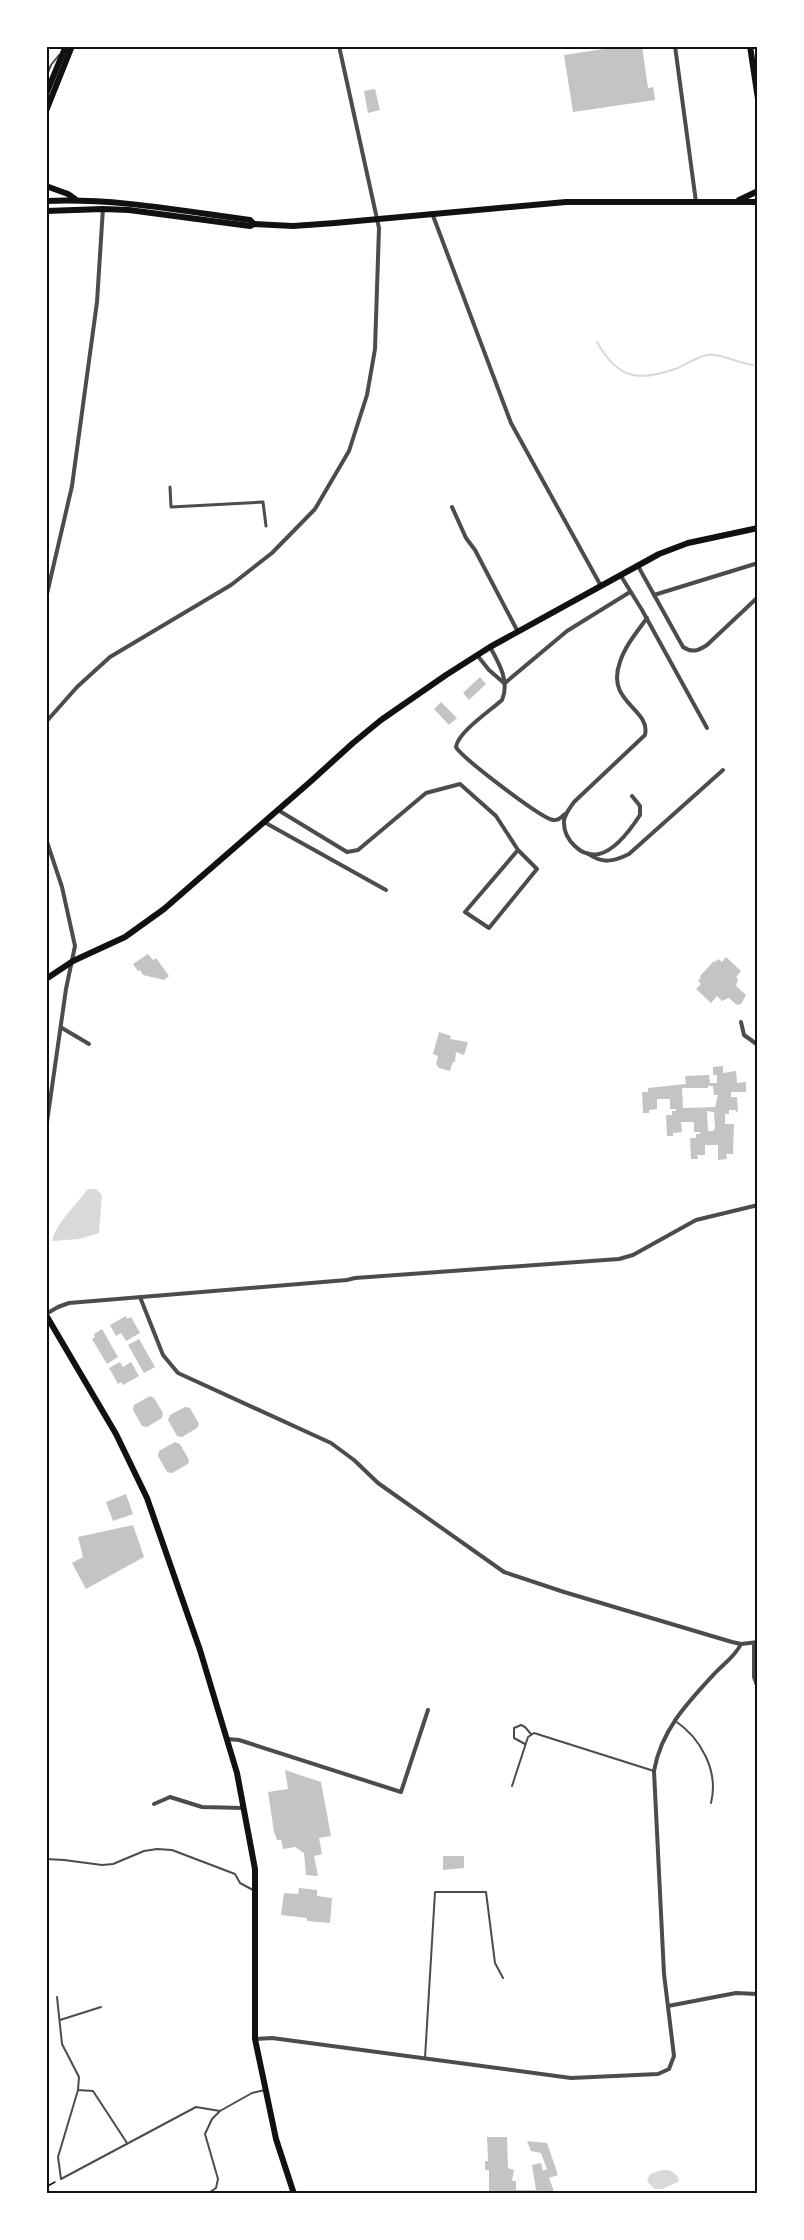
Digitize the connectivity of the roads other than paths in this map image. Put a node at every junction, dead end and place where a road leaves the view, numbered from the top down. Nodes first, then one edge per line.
1 (339, 46) edge
2 (675, 46) edge
3 (750, 46) edge
4 (68, 47) edge
5 (46, 76) edge
6 (46, 94) edge
7 (758, 99) edge
8 (46, 111) edge
9 (46, 186) edge
10 (758, 191) edge
11 (75, 199) junction
12 (46, 201) edge
13 (737, 201) junction
14 (696, 202) junction
15 (758, 202) edge
16 (104, 205) junction
17 (46, 211) edge
18 (432, 213) junction
19 (377, 218) junction
20 (170, 487) dead end
21 (452, 507) dead end
22 (266, 526) dead end
23 (758, 528) edge
24 (758, 563) edge
25 (638, 566) junction
26 (620, 575) junction
27 (601, 586) junction
28 (630, 592) junction
29 (654, 595) junction
30 (758, 597) edge
31 (46, 598) edge
32 (646, 618) junction
33 (518, 632) junction
34 (490, 647) junction
35 (477, 655) junction
36 (505, 684) junction
37 (46, 722) edge
38 (707, 728) dead end
39 (723, 770) dead end
40 (632, 796) dead end
41 (278, 809) junction
42 (568, 811) junction
43 (263, 822) junction
44 (46, 839) edge
45 (518, 850) junction
46 (587, 853) junction
47 (386, 890) dead end
48 (73, 961) junction
49 (46, 979) edge
50 (741, 1022) dead end
51 (62, 1028) junction
52 (88, 1044) dead end
53 (758, 1045) edge
54 (46, 1129) edge
55 (758, 1205) edge
56 (140, 1297) junction
57 (46, 1315) edge
58 (756, 1643) edge
59 (741, 1644) junction
60 (758, 1688) edge
61 (428, 1710) dead end
62 (674, 1720) junction
63 (531, 1734) junction
64 (227, 1739) junction
65 (525, 1744) junction
66 (654, 1771) junction
67 (512, 1786) dead end
68 (711, 1803) dead end
69 (154, 1804) dead end
70 (244, 1808) junction
71 (46, 1859) edge
72 (256, 1892) junction
73 (503, 1978) dead end
74 (758, 1994) edge
75 (57, 1997) dead end
76 (668, 2006) junction
77 (101, 2007) dead end
78 (60, 2020) junction
79 (255, 2039) junction
80 (425, 2058) junction
81 (78, 2090) junction
82 (265, 2090) junction
83 (220, 2111) junction
84 (127, 2144) junction
85 (207, 2193) edge
86 (294, 2193) edge

1 - 19 street
2 - 14 street
3 - 7 main road
4 - 5 lane
4 - 6 main road
4 - 8 main road
9 - 11 main road
10 - 13 main road
11 - 12 main road
11 - 16 main road
13 - 14 main road
13 - 15 main road
14 - 18 main road
16 - 17 main road
16 - 19 main road
16 - 31 street
18 - 19 main road
18 - 27 street
19 - 37 street
20 - 22 street
21 - 33 street
23 - 25 main road
24 - 29 street
25 - 26 main road
25 - 29 street
26 - 27 main road
26 - 28 street
27 - 33 main road
28 - 32 street
28 - 36 street
29 - 30 street
32 - 38 street
32 - 42 street
33 - 34 main road
34 - 35 main road
34 - 36 street
35 - 36 street
35 - 41 main road
36 - 42 street
39 - 46 street
40 - 46 street
41 - 43 main road
41 - 45 street
42 - 46 street
43 - 47 street
43 - 48 main road
44 - 48 street
45 - 45 street
48 - 49 main road
48 - 51 street
50 - 53 street
51 - 52 street
51 - 54 street
55 - 56 street
56 - 57 street
56 - 59 street
57 - 64 main road
58 - 59 street
58 - 60 street
59 - 62 street
61 - 64 street
62 - 66 street
62 - 68 lane
63 - 65 lane
63 - 65 lane
63 - 66 lane
64 - 70 main road
65 - 67 lane
66 - 76 street
69 - 70 street
70 - 72 main road
71 - 72 lane
72 - 79 main road
73 - 80 lane
74 - 76 street
75 - 78 lane
76 - 80 street
77 - 78 lane
78 - 81 lane
79 - 80 street
79 - 82 main road
81 - 84 lane
81 - 84 lane
82 - 83 lane
82 - 86 main road
83 - 84 lane
83 - 85 lane

